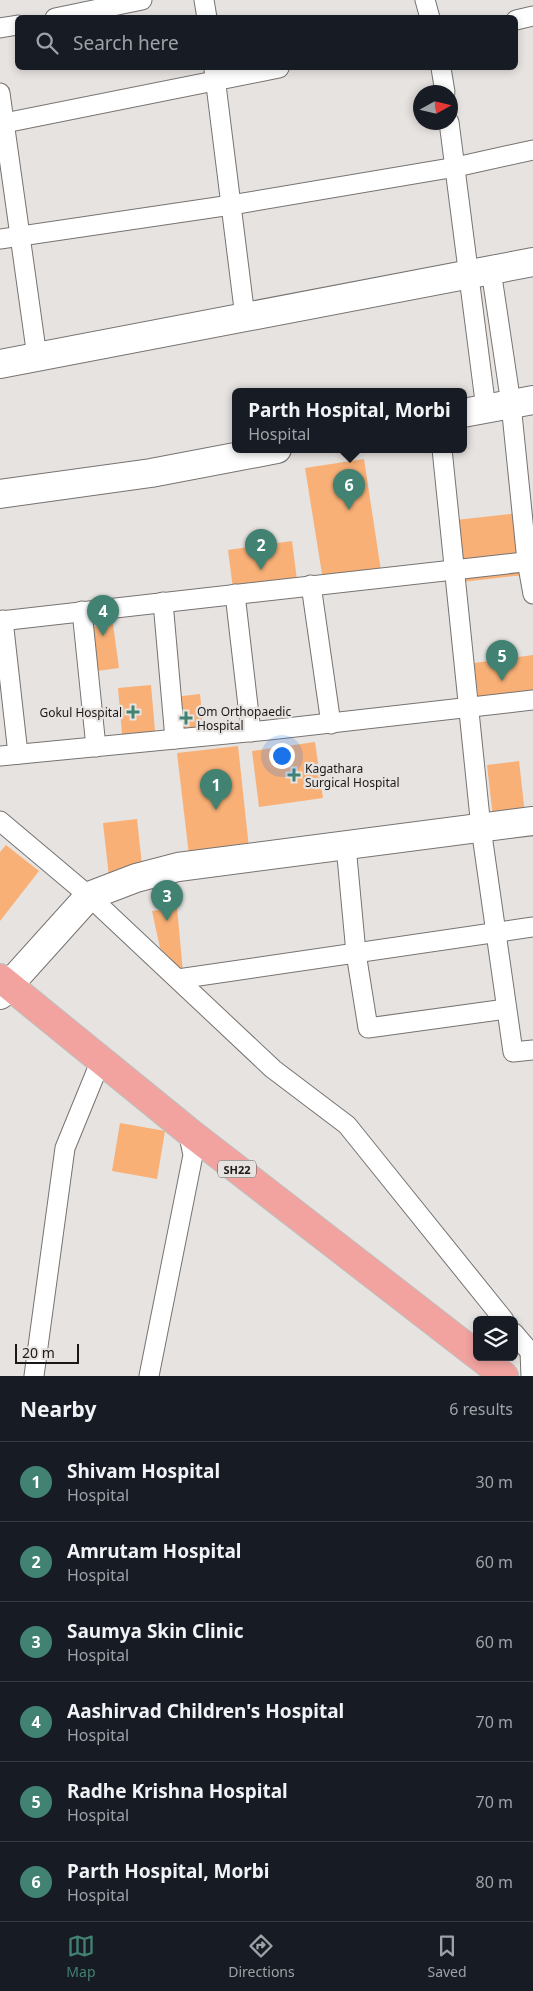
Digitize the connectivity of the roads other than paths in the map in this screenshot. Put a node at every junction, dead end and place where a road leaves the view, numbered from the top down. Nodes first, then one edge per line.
1 (142, 0) edge
2 (204, 0) edge
3 (425, 0) edge
4 (69, 15) edge
5 (206, 15) edge
6 (429, 15) edge
7 (533, 16) edge
8 (518, 20) edge
9 (15, 26) edge
10 (0, 28) edge
11 (257, 70) edge
12 (441, 70) edge
13 (215, 74) edge
14 (443, 85) edge
15 (0, 93) edge
16 (2, 123) edge
17 (450, 130) edge
18 (533, 150) edge
19 (456, 167) junction
20 (231, 206) junction
21 (20, 235) junction
22 (0, 239) edge
23 (533, 262) edge
24 (480, 272) junction
25 (245, 317) junction
26 (37, 357) junction
27 (0, 364) edge
28 (498, 406) edge
29 (256, 453) edge
30 (442, 453) edge
31 (0, 494) edge
32 (530, 561) edge
33 (454, 569) junction
34 (311, 585) junction
35 (235, 594) junction
36 (533, 594) edge
37 (163, 602) junction
38 (82, 611) junction
39 (2, 621) edge
40 (533, 700) edge
41 (469, 708) junction
42 (330, 724) junction
43 (251, 732) junction
44 (175, 739) junction
45 (96, 747) junction
46 (9, 755) edge
47 (533, 820) edge
48 (0, 821) edge
49 (481, 828) junction
50 (346, 846) junction
51 (89, 896) junction
52 (533, 927) edge
53 (494, 933) junction
54 (358, 953) junction
55 (178, 979) junction
56 (3, 987) edge
57 (506, 1009) junction
58 (533, 1050) edge
59 (102, 1060) junction
60 (188, 1131) junction
61 (501, 1316) edge
62 (518, 1337) edge
63 (473, 1352) edge
64 (484, 1361) edge
65 (34, 1376) edge
66 (149, 1376) edge
67 (504, 1376) edge
68 (531, 1376) edge

1 - 4 street
2 - 5 street
3 - 6 street
7 - 8 street
9 - 10 street
11 - 13 street
12 - 14 street
13 - 16 street
13 - 20 street
15 - 16 street
16 - 21 street
17 - 19 street
18 - 19 street
19 - 20 street
19 - 24 street
20 - 21 street
20 - 25 street
21 - 22 street
21 - 26 street
23 - 24 street
24 - 25 street
24 - 28 street
25 - 26 street
26 - 27 street
28 - 32 street
29 - 31 street
30 - 33 street
32 - 33 street
32 - 36 street
33 - 34 street
33 - 41 street
34 - 35 street
34 - 42 street
35 - 37 street
35 - 43 street
37 - 38 street
37 - 44 street
38 - 39 street
38 - 45 street
39 - 46 street
40 - 41 street
41 - 42 street
41 - 49 street
42 - 43 street
43 - 44 street
44 - 45 street
45 - 46 street
47 - 49 street
48 - 51 street
49 - 50 street
49 - 53 street
50 - 51 street
50 - 54 street
51 - 55 street
51 - 56 street
52 - 53 street
53 - 54 street
53 - 57 street
54 - 55 street
54 - 57 street
55 - 61 street
56 - 59 main road, SH22
57 - 58 street
59 - 60 main road, SH22
59 - 65 street
60 - 63 main road, SH22
60 - 66 street
62 - 68 street
64 - 67 main road, SH22

